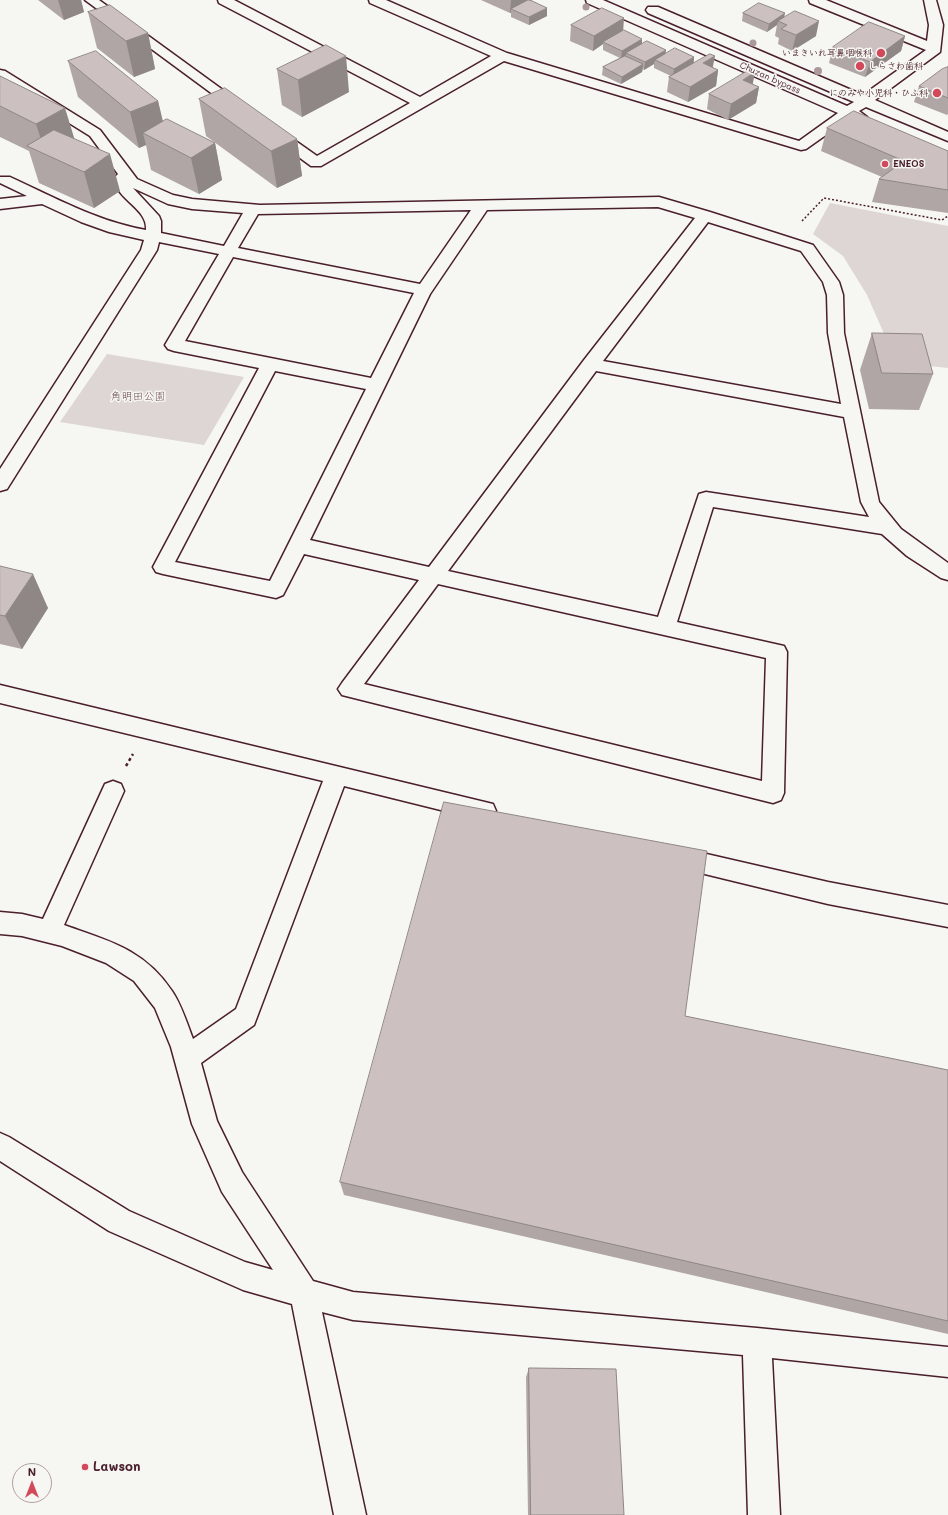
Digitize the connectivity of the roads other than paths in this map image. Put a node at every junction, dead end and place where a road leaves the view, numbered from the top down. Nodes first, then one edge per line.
1 (91, 0) edge
2 (224, 0) edge
3 (375, 0) edge
4 (592, 0) edge
5 (815, 0) edge
6 (930, 0) edge
7 (637, 3) dead end
8 (933, 48) junction
9 (502, 56) junction
10 (0, 74) edge
11 (864, 101) junction
12 (420, 103) junction
13 (848, 112) junction
14 (252, 116) edge
15 (871, 122) edge
16 (264, 125) edge
17 (948, 137) edge
18 (122, 169) junction
19 (4, 180) dead end
20 (43, 199) junction
21 (0, 204) edge
22 (483, 205) junction
23 (253, 210) junction
24 (705, 215) junction
25 (154, 237) junction
26 (228, 251) junction
27 (425, 290) junction
28 (270, 364) junction
29 (590, 364) junction
30 (377, 385) junction
31 (852, 412) junction
32 (0, 484) edge
33 (885, 527) junction
34 (298, 545) junction
35 (948, 573) edge
36 (434, 575) junction
37 (665, 627) junction
38 (0, 694) edge
39 (337, 775) junction
40 (113, 791) road end
41 (506, 816) edge
42 (659, 853) edge
43 (948, 916) edge
44 (0, 923) edge
45 (49, 932) junction
46 (187, 1058) junction
47 (0, 1146) edge
48 (304, 1292) junction
49 (757, 1342) junction
50 (948, 1362) edge
51 (350, 1515) edge
52 (764, 1515) edge

1 - 14 street
2 - 12 street
3 - 9 street
4 - 13 street, Chuzan bypass
5 - 8 street
6 - 8 street
7 - 11 street, Chuzan bypass
8 - 11 street
9 - 12 street
9 - 13 street
10 - 18 street
11 - 13 street
11 - 17 street, Chuzan bypass
12 - 16 street
13 - 15 street, Chuzan bypass
18 - 23 street
18 - 25 street
19 - 20 street
20 - 21 street
20 - 25 street
22 - 23 street
22 - 24 street
22 - 27 street
23 - 26 street
24 - 29 street
24 - 31 street
25 - 26 street
25 - 32 street
26 - 27 street
26 - 28 street
27 - 30 street
28 - 30 street
28 - 34 street
29 - 31 street
29 - 36 street
30 - 34 street
31 - 33 street
33 - 35 street
33 - 37 street
34 - 36 street
36 - 37 street
36 - 37 street
38 - 39 street
39 - 41 street
39 - 46 street
40 - 45 street
42 - 43 street
44 - 45 street
45 - 46 street
46 - 48 street
47 - 48 street
48 - 49 street
48 - 51 street
49 - 50 street
49 - 52 street

